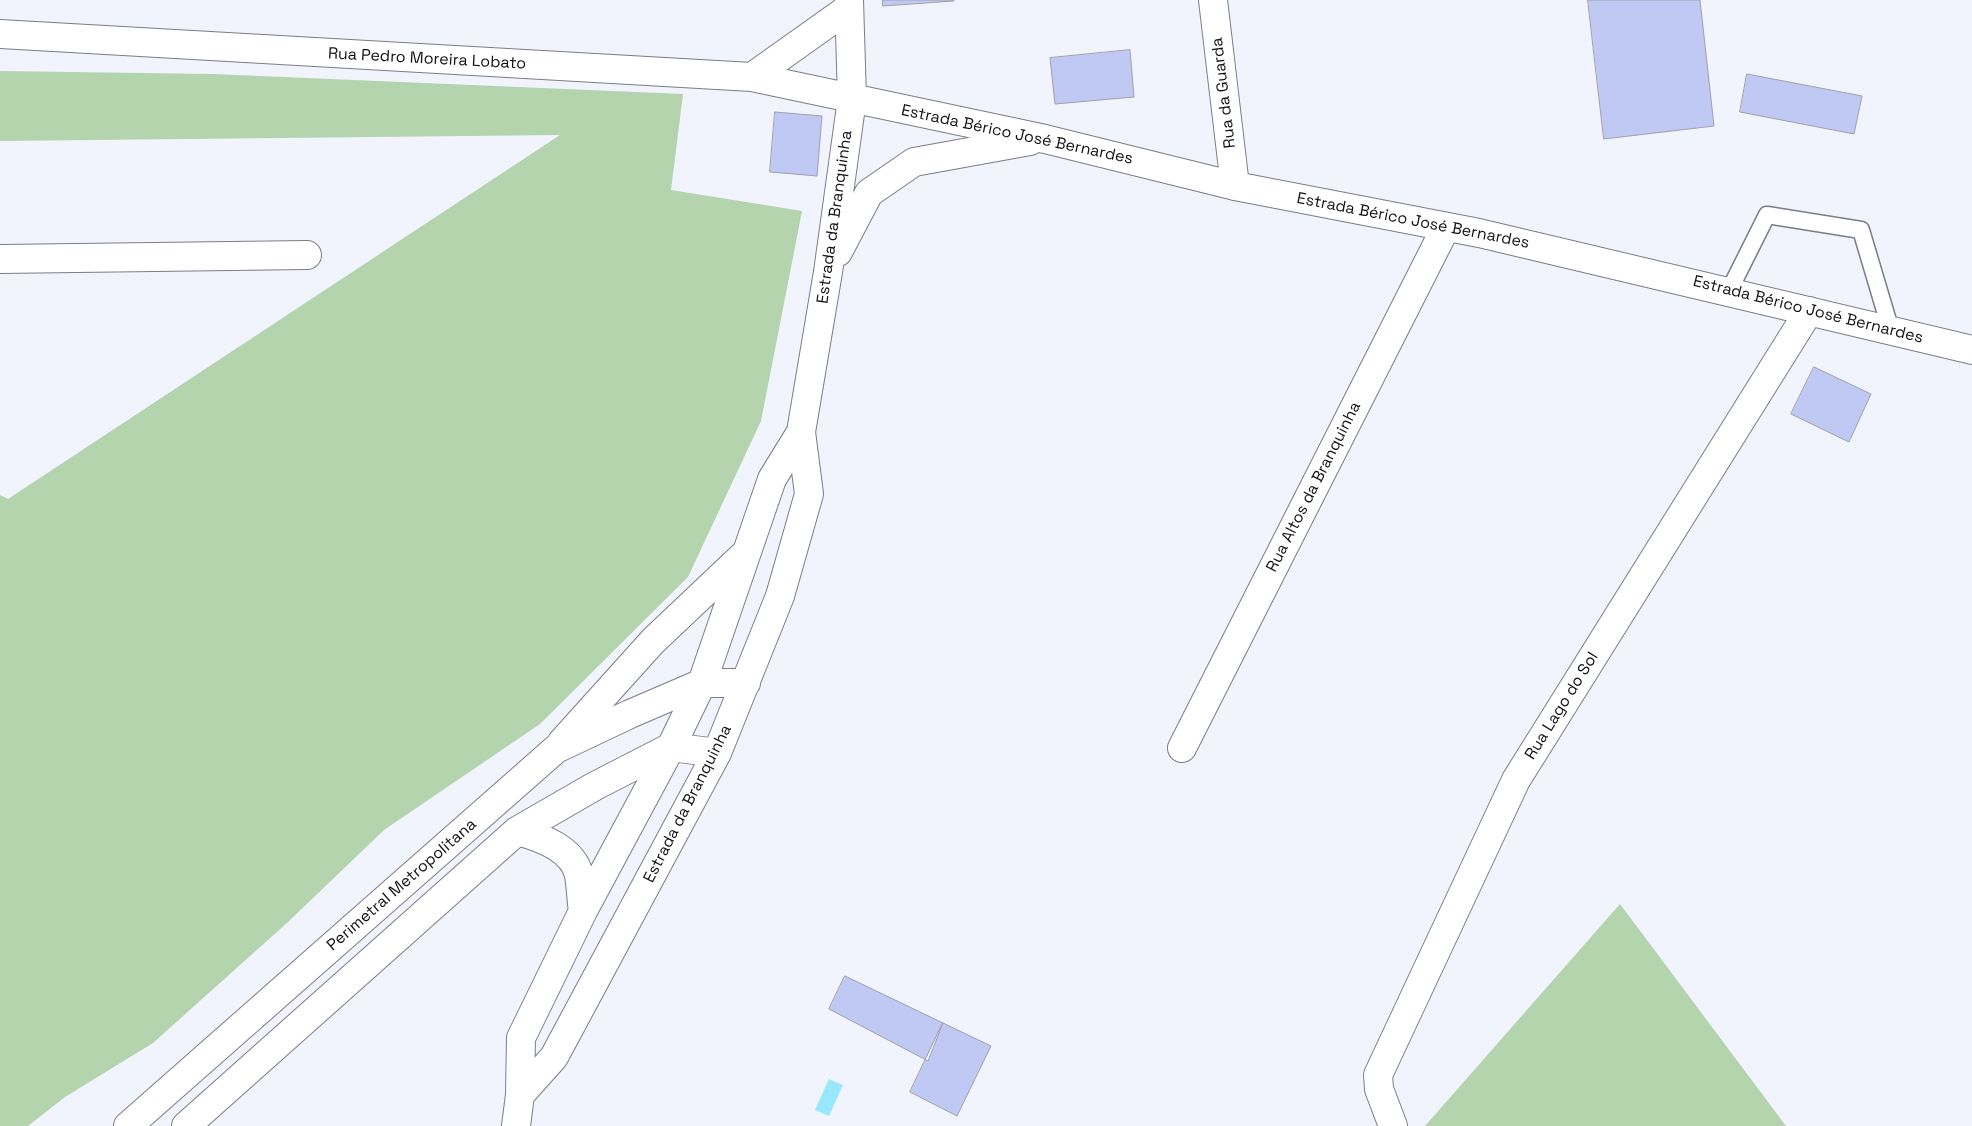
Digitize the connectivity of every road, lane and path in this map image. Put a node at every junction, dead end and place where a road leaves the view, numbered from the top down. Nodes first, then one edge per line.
1 (1213, 0) edge
2 (849, 4) edge
3 (0, 34) edge
4 (752, 77) junction
5 (852, 99) junction
6 (1045, 138) junction
7 (1235, 186) junction
8 (1446, 227) junction
9 (307, 255) dead end
10 (0, 259) edge
11 (828, 272) junction
12 (1729, 291) junction
13 (1809, 311) junction
14 (1891, 331) junction
15 (1972, 350) edge
16 (801, 432) junction
17 (749, 550) junction
18 (702, 683) junction
19 (746, 683) junction
20 (671, 747) junction
21 (1182, 748) dead end
22 (556, 749) junction
23 (717, 753) junction
24 (517, 831) junction
25 (583, 910) junction
26 (520, 1094) junction
27 (128, 1126) edge
28 (186, 1126) edge
29 (516, 1126) edge
30 (1393, 1126) edge

1 - 7 main road, Rua da Guarda
2 - 4 main road
2 - 5 main road, Estrada da Branquinha
3 - 4 main road, Rua Pedro Moreira Lobato
4 - 5 main road, Rua Pedro Moreira Lobato
5 - 6 main road, Estrada Bérico José Bernardes
5 - 11 main road, Estrada da Branquinha
6 - 7 main road, Estrada Bérico José Bernardes
6 - 11 main road
7 - 8 main road, Estrada Bérico José Bernardes
8 - 12 main road, Estrada Bérico José Bernardes
8 - 21 main road, Rua Altos da Branquinha
9 - 10 main road
11 - 16 main road, Estrada da Branquinha
12 - 13 main road, Estrada Bérico José Bernardes
12 - 14 lane
13 - 14 main road, Estrada Bérico José Bernardes
13 - 30 main road, Rua Lago do Sol
14 - 15 main road, Estrada Bérico José Bernardes
16 - 17 main road, Estrada da Branquinha
16 - 19 main road, Estrada da Branquinha
17 - 18 main road, Estrada da Branquinha
17 - 22 main road
18 - 19 main road
18 - 20 main road, Estrada da Branquinha
18 - 22 main road, Perimetral Metropolitana
19 - 23 main road, Estrada da Branquinha
20 - 23 main road
20 - 24 main road
20 - 25 main road, Estrada da Branquinha
22 - 27 main road, Perimetral Metropolitana
23 - 26 main road, Estrada da Branquinha
24 - 25 main road
24 - 28 main road
25 - 26 main road, Estrada da Branquinha
26 - 29 main road, Estrada da Branquinha

